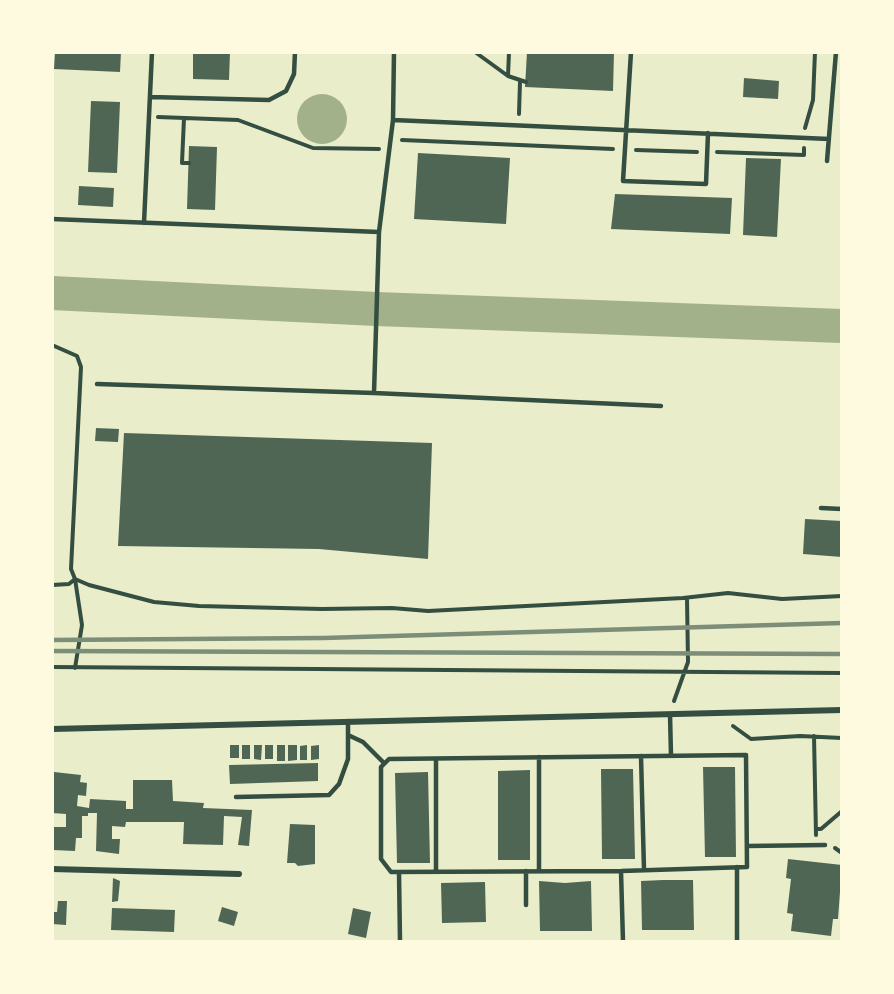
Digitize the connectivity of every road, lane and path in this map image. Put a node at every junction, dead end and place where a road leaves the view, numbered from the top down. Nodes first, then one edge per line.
1 (152, 52) edge
2 (295, 52) edge
3 (394, 52) edge
4 (475, 52) edge
5 (509, 52) edge
6 (631, 52) edge
7 (836, 52) edge
8 (508, 76) junction
9 (520, 82) junction
10 (526, 82) dead end
11 (150, 97) junction
12 (149, 117) junction
13 (184, 118) junction
14 (393, 120) junction
15 (519, 126) junction
16 (627, 130) junction
17 (708, 133) junction
18 (829, 139) junction
19 (389, 149) junction
20 (827, 161) dead end
21 (189, 163) dead end
22 (52, 219) edge
23 (144, 223) junction
24 (379, 232) junction
25 (52, 345) edge
26 (97, 384) dead end
27 (374, 393) junction
28 (661, 406) dead end
29 (821, 508) dead end
30 (842, 509) edge
31 (75, 579) junction
32 (52, 585) edge
33 (842, 596) edge
34 (687, 598) junction
35 (52, 667) edge
36 (75, 668) junction
37 (685, 671) junction
38 (842, 673) edge
39 (842, 710) edge
40 (670, 714) junction
41 (348, 721) junction
42 (723, 726) dead end
43 (52, 729) edge
44 (348, 735) junction
45 (814, 736) junction
46 (842, 738) edge
47 (641, 756) junction
48 (671, 756) junction
49 (539, 757) junction
50 (436, 759) junction
51 (383, 762) junction
52 (236, 796) dead end
53 (842, 811) edge
54 (816, 829) junction
55 (816, 845) junction
56 (825, 845) dead end
57 (747, 846) junction
58 (737, 867) junction
59 (52, 869) edge
60 (644, 870) junction
61 (539, 871) junction
62 (621, 871) junction
63 (399, 872) junction
64 (436, 872) junction
65 (526, 872) junction
66 (239, 874) dead end
67 (526, 905) dead end
68 (400, 942) edge
69 (623, 942) edge
70 (737, 942) edge

1 - 11 lane
2 - 11 lane
3 - 14 lane
4 - 8 path
5 - 8 path
6 - 16 lane
7 - 18 lane
8 - 9 path
9 - 10 path
9 - 15 path
11 - 12 lane
12 - 13 path
12 - 23 lane
13 - 19 path
13 - 21 path
14 - 15 lane
14 - 19 lane
15 - 16 lane
16 - 17 lane
16 - 17 lane
17 - 18 lane
18 - 20 lane
19 - 24 lane
22 - 23 lane
23 - 24 lane
24 - 27 lane
25 - 31 path
26 - 27 lane
27 - 28 lane
29 - 30 lane
31 - 32 path
31 - 34 path
31 - 36 path
33 - 34 path
34 - 37 path
35 - 36 path
36 - 37 path
37 - 38 path
37 - 40 path
39 - 40 street
40 - 41 street
40 - 48 lane
41 - 43 street
41 - 44 lane
42 - 45 path
44 - 51 lane
44 - 52 lane
45 - 46 path
45 - 54 path
47 - 48 lane
47 - 49 lane
47 - 60 lane
48 - 57 lane
49 - 50 lane
49 - 61 lane
50 - 51 lane
50 - 64 lane
51 - 63 lane
53 - 54 path
54 - 55 path
55 - 56 lane
55 - 57 lane
57 - 58 lane
58 - 60 lane
58 - 70 lane
59 - 66 street
60 - 62 lane
61 - 62 lane
61 - 65 lane
62 - 69 lane
63 - 64 lane
63 - 68 lane
64 - 65 lane
65 - 67 lane

